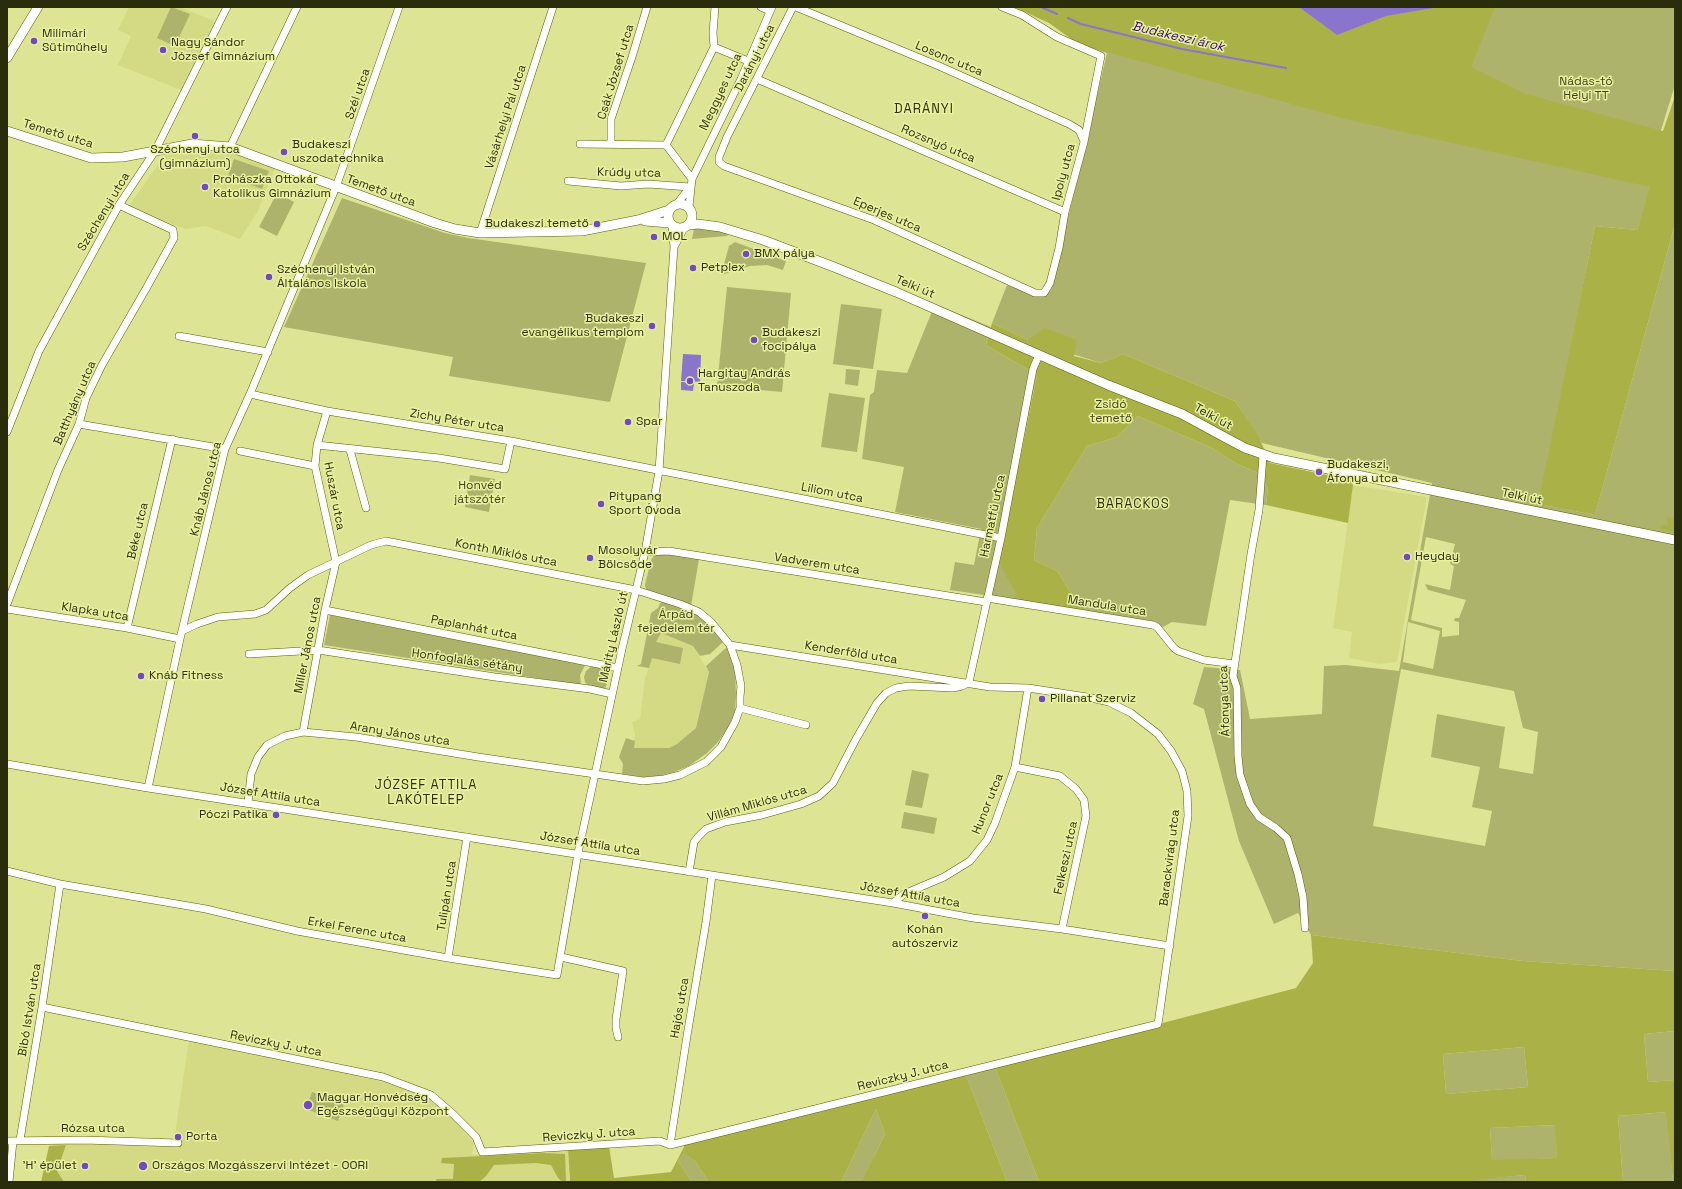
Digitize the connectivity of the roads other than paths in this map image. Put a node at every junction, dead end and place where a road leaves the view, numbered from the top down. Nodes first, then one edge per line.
1 (38, 7) edge
2 (227, 7) edge
3 (297, 7) edge
4 (399, 7) edge
5 (552, 7) edge
6 (647, 7) edge
7 (715, 7) edge
8 (761, 7) edge
9 (794, 7) edge
10 (1002, 7) edge
11 (771, 9) edge
12 (714, 47) junction
13 (7, 58) edge
14 (748, 61) junction
15 (741, 78) junction
16 (756, 82) junction
17 (7, 131) edge
18 (1084, 142) junction
19 (611, 143) junction
20 (580, 144) dead end
21 (666, 145) junction
22 (230, 147) junction
23 (155, 151) junction
24 (719, 162) joint
25 (692, 179) junction
26 (568, 182) dead end
27 (690, 187) junction
28 (336, 188) junction
29 (677, 204) junction
30 (120, 205) junction
31 (669, 210) junction
32 (691, 210) junction
33 (1065, 212) junction
34 (638, 220) junction
35 (670, 224) junction
36 (686, 227) junction
37 (720, 227) junction
38 (480, 233) junction
39 (674, 247) junction
40 (1044, 293) joint
41 (180, 336) dead end
42 (268, 352) junction
43 (1039, 354) junction
44 (250, 394) junction
45 (327, 411) junction
46 (79, 424) junction
47 (7, 432) edge
48 (172, 439) junction
49 (511, 441) junction
50 (317, 445) junction
51 (225, 449) junction
52 (350, 450) junction
53 (240, 451) dead end
54 (1263, 455) junction
55 (315, 466) junction
56 (659, 471) junction
57 (366, 508) dead end
58 (1001, 538) junction
59 (1675, 540) edge
60 (645, 552) junction
61 (336, 562) junction
62 (636, 590) junction
63 (986, 600) junction
64 (7, 604) edge
65 (7, 610) edge
66 (325, 610) junction
67 (186, 619) junction
68 (197, 624) junction
69 (126, 628) junction
70 (182, 631) junction
71 (180, 639) junction
72 (730, 645) junction
73 (318, 650) junction
74 (249, 654) dead end
75 (1234, 664) junction
76 (618, 668) junction
77 (969, 682) junction
78 (1028, 688) junction
79 (612, 694) junction
80 (740, 708) junction
81 (806, 725) dead end
82 (303, 732) junction
83 (7, 764) edge
84 (1015, 767) junction
85 (594, 774) junction
86 (148, 788) junction
87 (248, 803) junction
88 (467, 837) junction
89 (578, 853) junction
90 (7, 872) edge
91 (689, 872) junction
92 (712, 875) junction
93 (60, 884) junction
94 (894, 903) junction
95 (1305, 928) dead end
96 (1062, 929) junction
97 (1170, 946) junction
98 (561, 956) junction
99 (448, 958) junction
100 (42, 1007) junction
101 (1158, 1024) joint
102 (618, 1037) dead end
103 (13, 1141) edge
104 (178, 1142) dead end
105 (670, 1145) junction
106 (9, 1182) edge

1 - 13 main road
2 - 23 street, Széchenyi utca
3 - 22 street
4 - 28 street, Szél utca
5 - 38 street, Vásárhelyi Pál utca
6 - 19 street, Csák József utca
7 - 12 street
8 - 11 street
9 - 16 street, Darányi utca
9 - 18 street, Losonc utca
10 - 18 street, Ipoly utca
11 - 14 street, Meggyes utca
12 - 14 street
12 - 21 street
14 - 15 street, Meggyes utca
15 - 16 street, Rozsnyó utca
15 - 25 street, Meggyes utca
16 - 24 street, Darányi utca
16 - 33 street, Rozsnyó utca
17 - 23 main road, Temető utca
18 - 33 street, Ipoly utca
19 - 20 street
19 - 21 street
21 - 25 street
22 - 23 main road, Temető utca
22 - 28 main road, Temető utca
23 - 30 street, Széchenyi utca
24 - 40 street, Eperjes utca
25 - 27 street, Meggyes utca
26 - 27 street, Krúdy utca
27 - 29 street, Meggyes utca
27 - 32 street, Meggyes utca
28 - 38 main road, Temető utca
28 - 42 street, Knáb János utca
29 - 31 main road
29 - 32 main road
30 - 46 street, Batthyány utca
30 - 47 street, Széchenyi utca
31 - 34 main road, Temető utca
31 - 35 main road
32 - 36 main road
32 - 37 main road
33 - 40 street, Ipoly utca
34 - 35 main road, Temető utca
34 - 38 main road, Temető utca
35 - 36 main road
35 - 39 street, Márity László út
36 - 37 main road
36 - 39 street, Márity László út
37 - 43 main road, Telki út
39 - 56 street, Márity László út
41 - 42 street
42 - 44 street, Knáb János utca
43 - 54 main road, Telki út
43 - 58 street, Harmatfű utca
44 - 45 street, Zichy Péter utca
44 - 51 street, Knáb János utca
45 - 49 street, Zichy Péter utca
45 - 50 street, Huszár utca
46 - 48 street
46 - 64 street, Batthyány utca
48 - 51 street
48 - 69 street, Béke utca
49 - 52 street
49 - 56 street, Zichy Péter utca
50 - 52 street
50 - 55 street, Huszár utca
51 - 67 street, Knáb János utca
52 - 57 street
53 - 55 street
54 - 59 main road, Telki út
54 - 75 street, Áfonya utca
55 - 61 street, Huszár utca
56 - 58 street, Liliom utca
56 - 60 street, Márity László út
58 - 63 street, Harmatfű utca
60 - 62 street, Márity László út
60 - 63 street, Vadverem utca
61 - 62 street, Konth Miklós utca
61 - 66 street, Miller János utca
61 - 68 street, Konth Miklós utca
62 - 72 street, Konth Miklós utca
62 - 76 street, Márity László út
63 - 75 street, Mandula utca
63 - 77 street, Harmatfű utca
65 - 69 street, Klapka utca
66 - 73 street, Miller János utca
66 - 76 street, Paplanhát utca
67 - 68 street
67 - 70 street, Knáb János utca
68 - 70 street, Konth Miklós utca
69 - 71 street, Klapka utca
70 - 71 street, Knáb János utca
71 - 86 street, Knáb János utca
72 - 77 street, Kenderföld utca
72 - 80 street, Arany János utca
73 - 74 street, Honfoglalás sétány
73 - 79 street, Honfoglalás sétány
73 - 82 street, Miller János utca
75 - 95 street, Áfonya utca
76 - 79 street, Márity László út
77 - 78 street, Barackvirág utca
77 - 91 street, Villám Miklós utca
78 - 84 street, Hunor utca
78 - 97 street, Barackvirág utca
79 - 85 street, Márity László út
80 - 81 street
80 - 85 street, Arany János utca
82 - 85 street, Arany János utca
82 - 87 street, Arany János utca
83 - 86 street, József Attila utca
84 - 94 street, Hunor utca
84 - 96 street, Felkeszi utca
85 - 89 street, Márity László út
86 - 87 street, József Attila utca
87 - 88 street, József Attila utca
88 - 89 street, József Attila utca
88 - 99 street, Tulipán utca
89 - 91 street, József Attila utca
89 - 98 street, Márity László út
90 - 93 street, Erkel Ferenc utca
91 - 92 street, József Attila utca
92 - 94 street, József Attila utca
92 - 105 street, Hajós utca
93 - 99 street, Erkel Ferenc utca
93 - 100 street, Bibó István utca
94 - 96 street, József Attila utca
96 - 97 street, József Attila utca
97 - 101 street, Barackvirág utca
98 - 99 street, Erkel Ferenc utca
98 - 102 street
100 - 103 street, Bibó István utca
100 - 105 street, Reviczky J. utca
101 - 105 street, Reviczky J. utca
103 - 104 street, Rózsa utca
103 - 106 street, Bibó István utca

